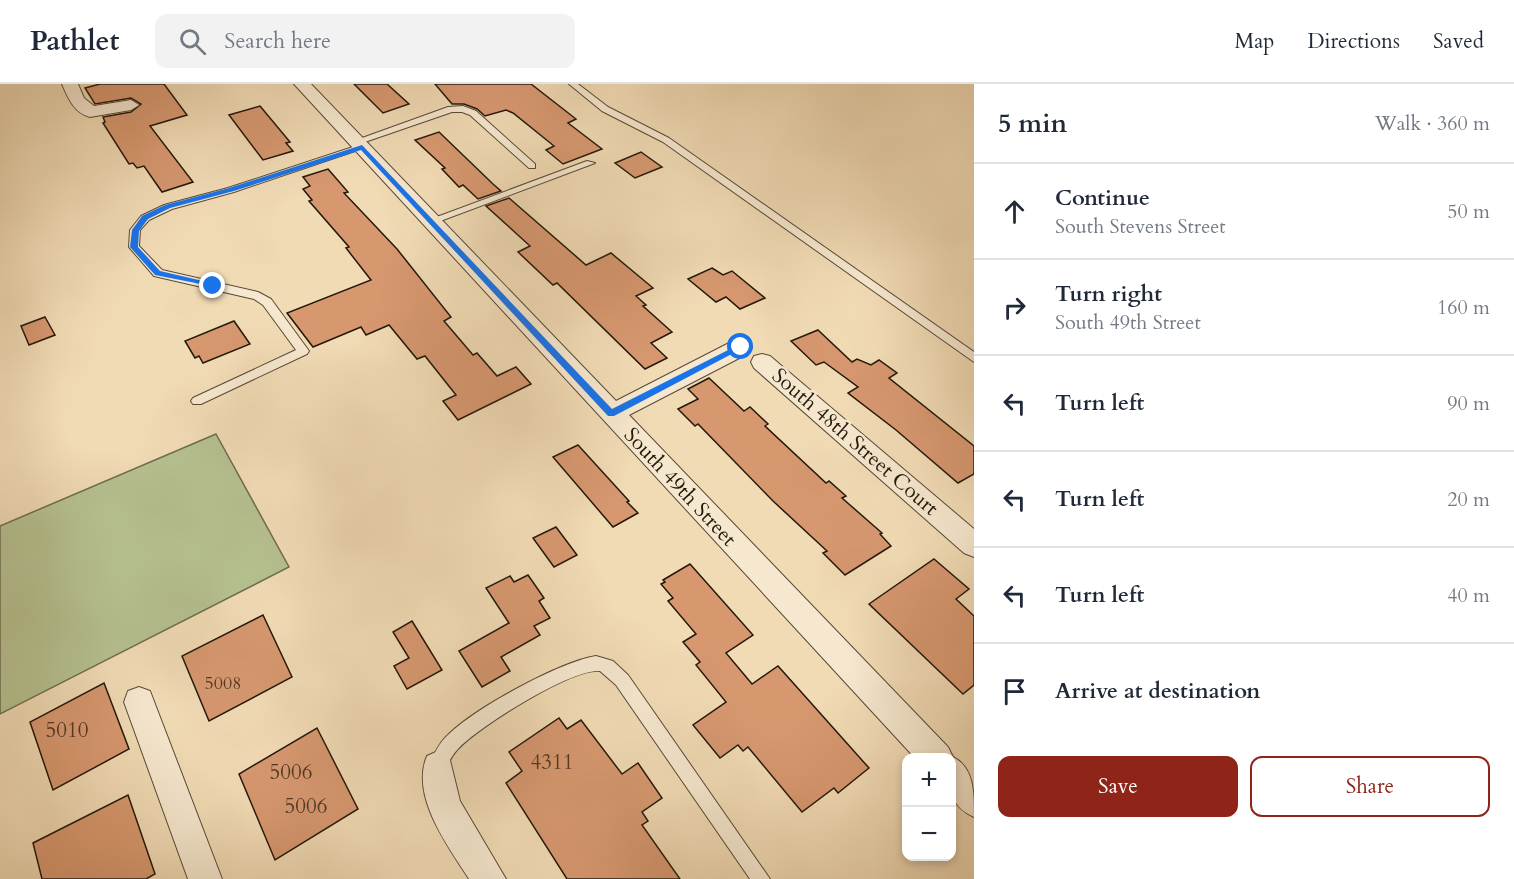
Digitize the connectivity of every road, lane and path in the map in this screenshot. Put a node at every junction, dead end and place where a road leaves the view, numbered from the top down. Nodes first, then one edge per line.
1 (70, 84) edge
2 (302, 84) edge
3 (573, 84) edge
4 (131, 105) dead end
5 (359, 144) junction
6 (590, 163) dead end
7 (532, 166) dead end
8 (431, 221) junction
9 (741, 347) dead end
10 (974, 358) edge
11 (762, 362) dead end
12 (197, 401) dead end
13 (611, 414) junction
14 (974, 545) edge
15 (139, 702) dead end
16 (932, 753) edge
17 (438, 766) joint
18 (205, 879) edge
19 (489, 879) edge
20 (761, 879) edge

1 - 4 street
2 - 5 street, South 49th Street
3 - 10 lane
5 - 7 lane
5 - 8 street, South 49th Street
5 - 12 lane
6 - 8 lane
8 - 13 street, South 49th Street
9 - 13 street
11 - 14 street, South 48th Street Court
13 - 16 street, South 49th Street
15 - 18 street
17 - 19 street
17 - 20 lane

